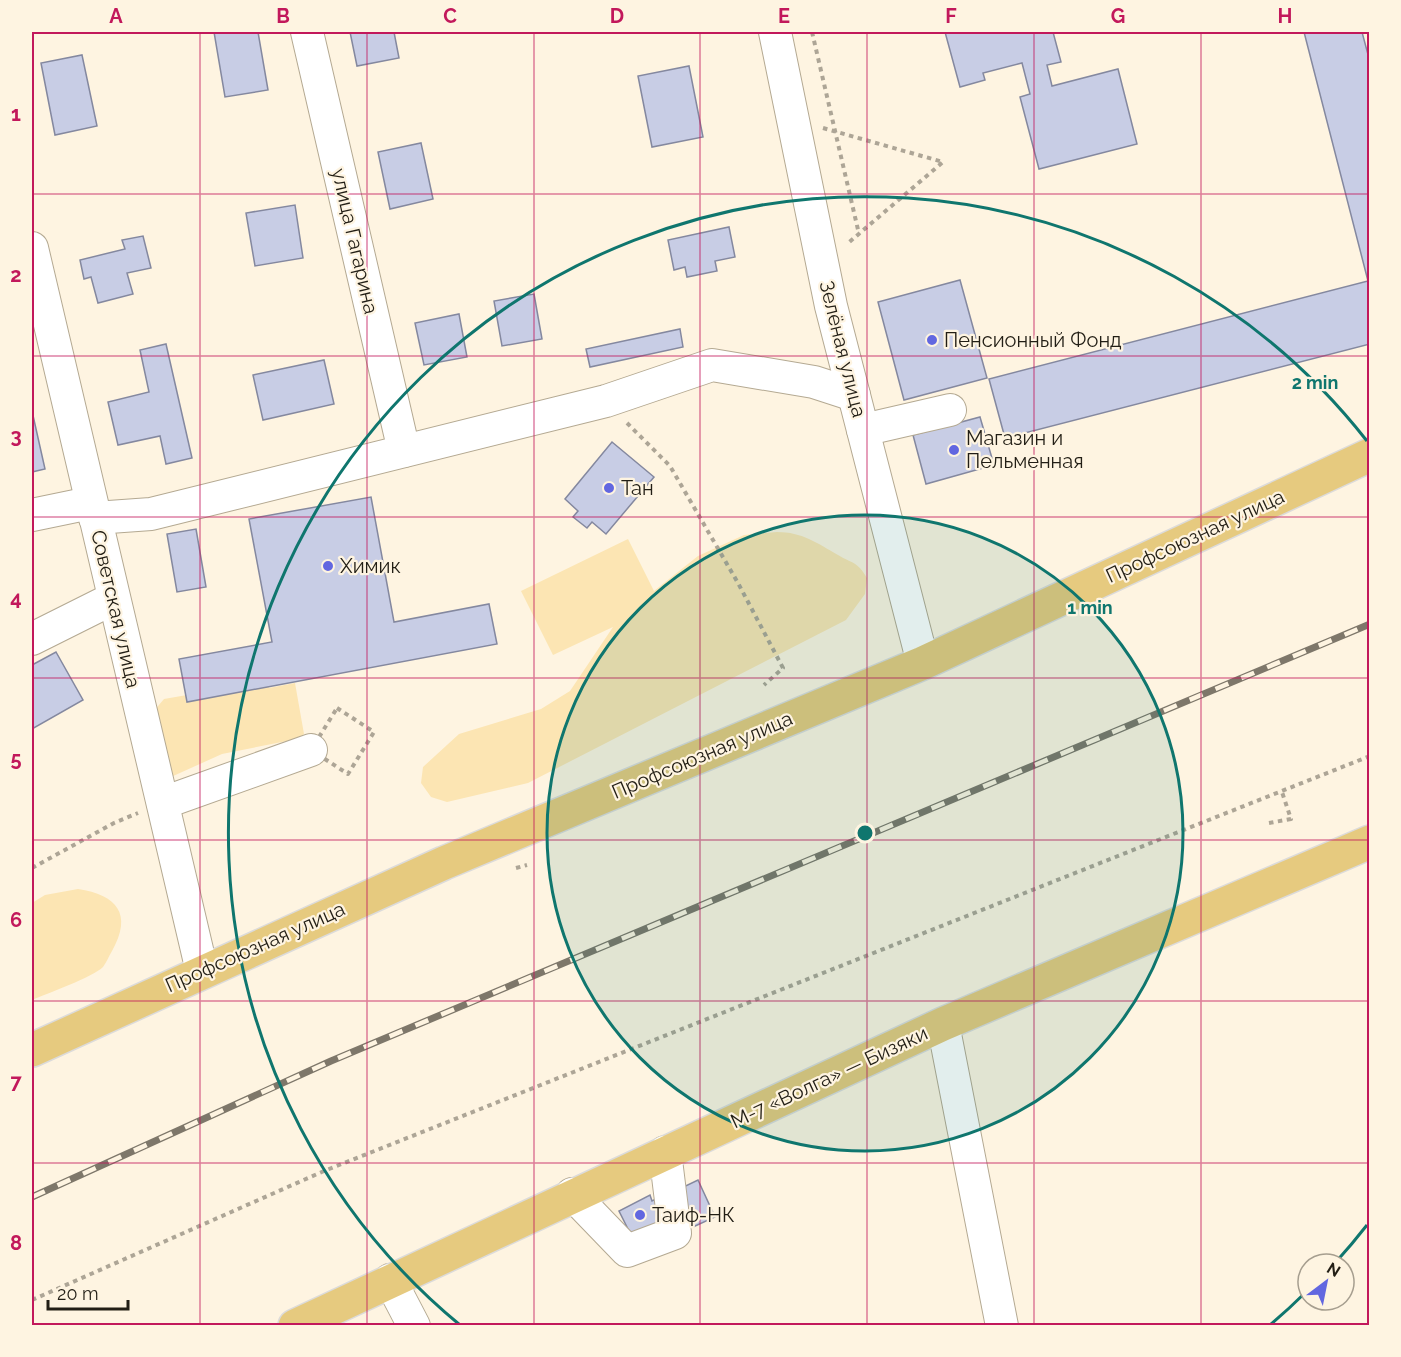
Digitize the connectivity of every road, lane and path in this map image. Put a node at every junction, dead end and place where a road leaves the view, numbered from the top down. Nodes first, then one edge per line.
1 (307, 32) edge
2 (775, 32) edge
3 (812, 32) edge
4 (793, 120) junction
5 (837, 132) junction
6 (859, 234) junction
7 (32, 248) edge
8 (822, 265) junction
9 (854, 395) junction
10 (606, 401) junction
11 (950, 410) dead end
12 (863, 430) junction
13 (404, 451) junction
14 (1370, 455) edge
15 (92, 510) junction
16 (32, 515) edge
17 (112, 599) junction
18 (32, 639) edge
19 (923, 663) junction
20 (764, 685) dead end
21 (311, 750) junction
22 (1370, 756) edge
23 (1281, 789) junction
24 (163, 803) junction
25 (1269, 823) dead end
26 (1370, 842) edge
27 (32, 868) edge
28 (202, 971) junction
29 (943, 1024) junction
30 (32, 1050) edge
31 (665, 1152) junction
32 (572, 1194) junction
33 (390, 1280) junction
34 (32, 1300) edge
35 (295, 1326) edge
36 (414, 1326) edge
37 (1002, 1326) edge

1 - 13 street, улица Гагарина
2 - 4 street, Зелёная улица
3 - 5 path
4 - 5 path
4 - 8 street, Зелёная улица
5 - 6 path
5 - 6 path
6 - 8 path
7 - 15 street, Советская улица
8 - 9 street, Зелёная улица
9 - 10 street
9 - 12 street, Зелёная улица
10 - 13 street
10 - 20 path
11 - 12 street
12 - 19 street, Зелёная улица
13 - 15 street
14 - 19 main road, Профсоюзная улица
15 - 16 street
15 - 17 street, Советская улица
17 - 18 street
17 - 24 street, Советская улица
19 - 28 main road, Профсоюзная улица
21 - 21 path
21 - 24 street
22 - 23 path
23 - 25 path
23 - 34 path
24 - 27 path
24 - 28 street, Советская улица
26 - 29 main road, М-7 «Волга» — Бизяки
28 - 30 main road, Профсоюзная улица
29 - 31 main road, М-7 «Волга» — Бизяки
29 - 37 street
31 - 32 main road, М-7 «Волга» — Бизяки
31 - 32 street
32 - 33 main road, М-7 «Волга» — Бизяки
33 - 35 main road, М-7 «Волга» — Бизяки
33 - 36 street

